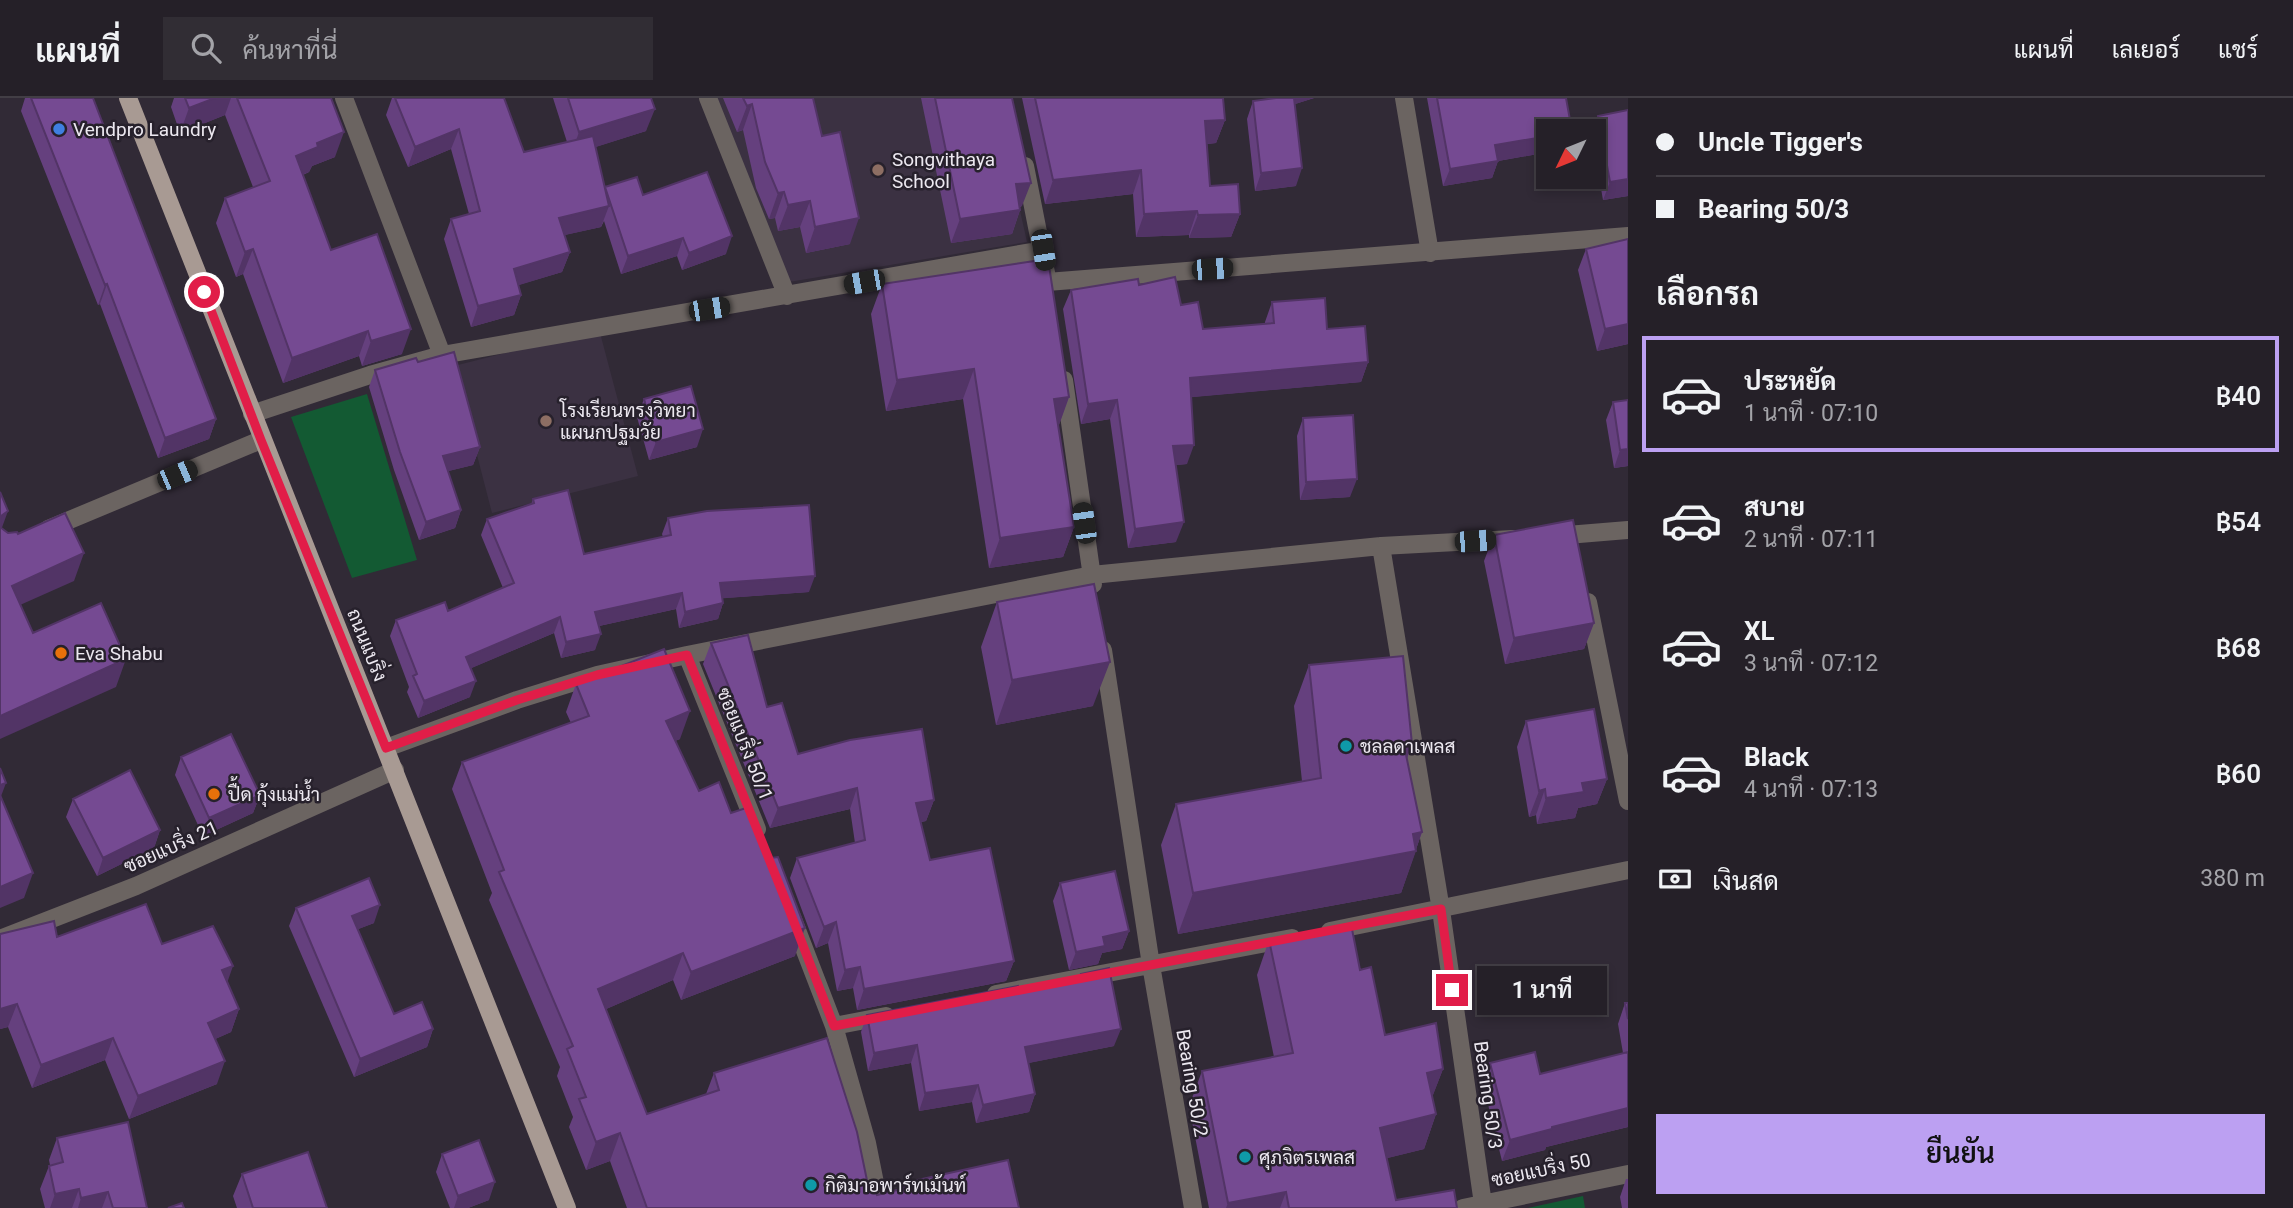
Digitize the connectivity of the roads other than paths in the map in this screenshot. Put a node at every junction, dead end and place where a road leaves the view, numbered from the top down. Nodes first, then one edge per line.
1 (128, 98) edge
2 (344, 98) edge
3 (708, 98) edge
4 (1404, 98) edge
5 (1021, 149) edge
6 (1628, 236) edge
7 (1043, 250) junction
8 (1430, 253) junction
9 (787, 296) junction
10 (442, 355) junction
11 (1062, 369) edge
12 (252, 414) junction
13 (261, 440) junction
14 (1628, 530) edge
15 (28, 538) edge
16 (1381, 547) junction
17 (1092, 575) junction
18 (1586, 588) edge
19 (1096, 601) edge
20 (1100, 628) edge
21 (687, 655) junction
22 (386, 748) junction
23 (395, 769) junction
24 (1628, 801) edge
25 (762, 842) edge
26 (1628, 870) edge
27 (787, 904) edge
28 (1441, 909) junction
29 (0, 940) edge
30 (1151, 965) junction
31 (978, 998) edge
32 (900, 1013) edge
33 (834, 1026) junction
34 (1628, 1174) edge
35 (1483, 1204) junction
36 (567, 1208) edge
37 (880, 1208) edge
38 (1193, 1208) edge
39 (1463, 1208) edge

1 - 12 main road, ถนนแบริ่ง
2 - 10 street
3 - 9 street
4 - 8 street
5 - 7 street
6 - 8 street
7 - 8 street
7 - 9 street
9 - 10 street
10 - 12 street
11 - 17 street
12 - 13 main road, ถนนแบริ่ง
13 - 15 street
13 - 22 main road, ถนนแบริ่ง
14 - 16 street
16 - 17 street
16 - 28 street, Bearing 50/3
17 - 19 street
17 - 21 street
18 - 24 street
20 - 30 street, Bearing 50/2
21 - 22 street
21 - 25 street, ซอยแบริ่ง 50/1
22 - 23 main road, ถนนแบริ่ง
23 - 29 street, ซอยแบริ่ง 21
23 - 36 main road, ถนนแบริ่ง
26 - 28 street
27 - 33 street
28 - 30 street
28 - 35 street, Bearing 50/3
30 - 31 street
30 - 38 street, Bearing 50/2
32 - 33 street
33 - 37 street
34 - 35 street, ซอยแบริ่ง 50
35 - 39 street, ซอยแบริ่ง 50

